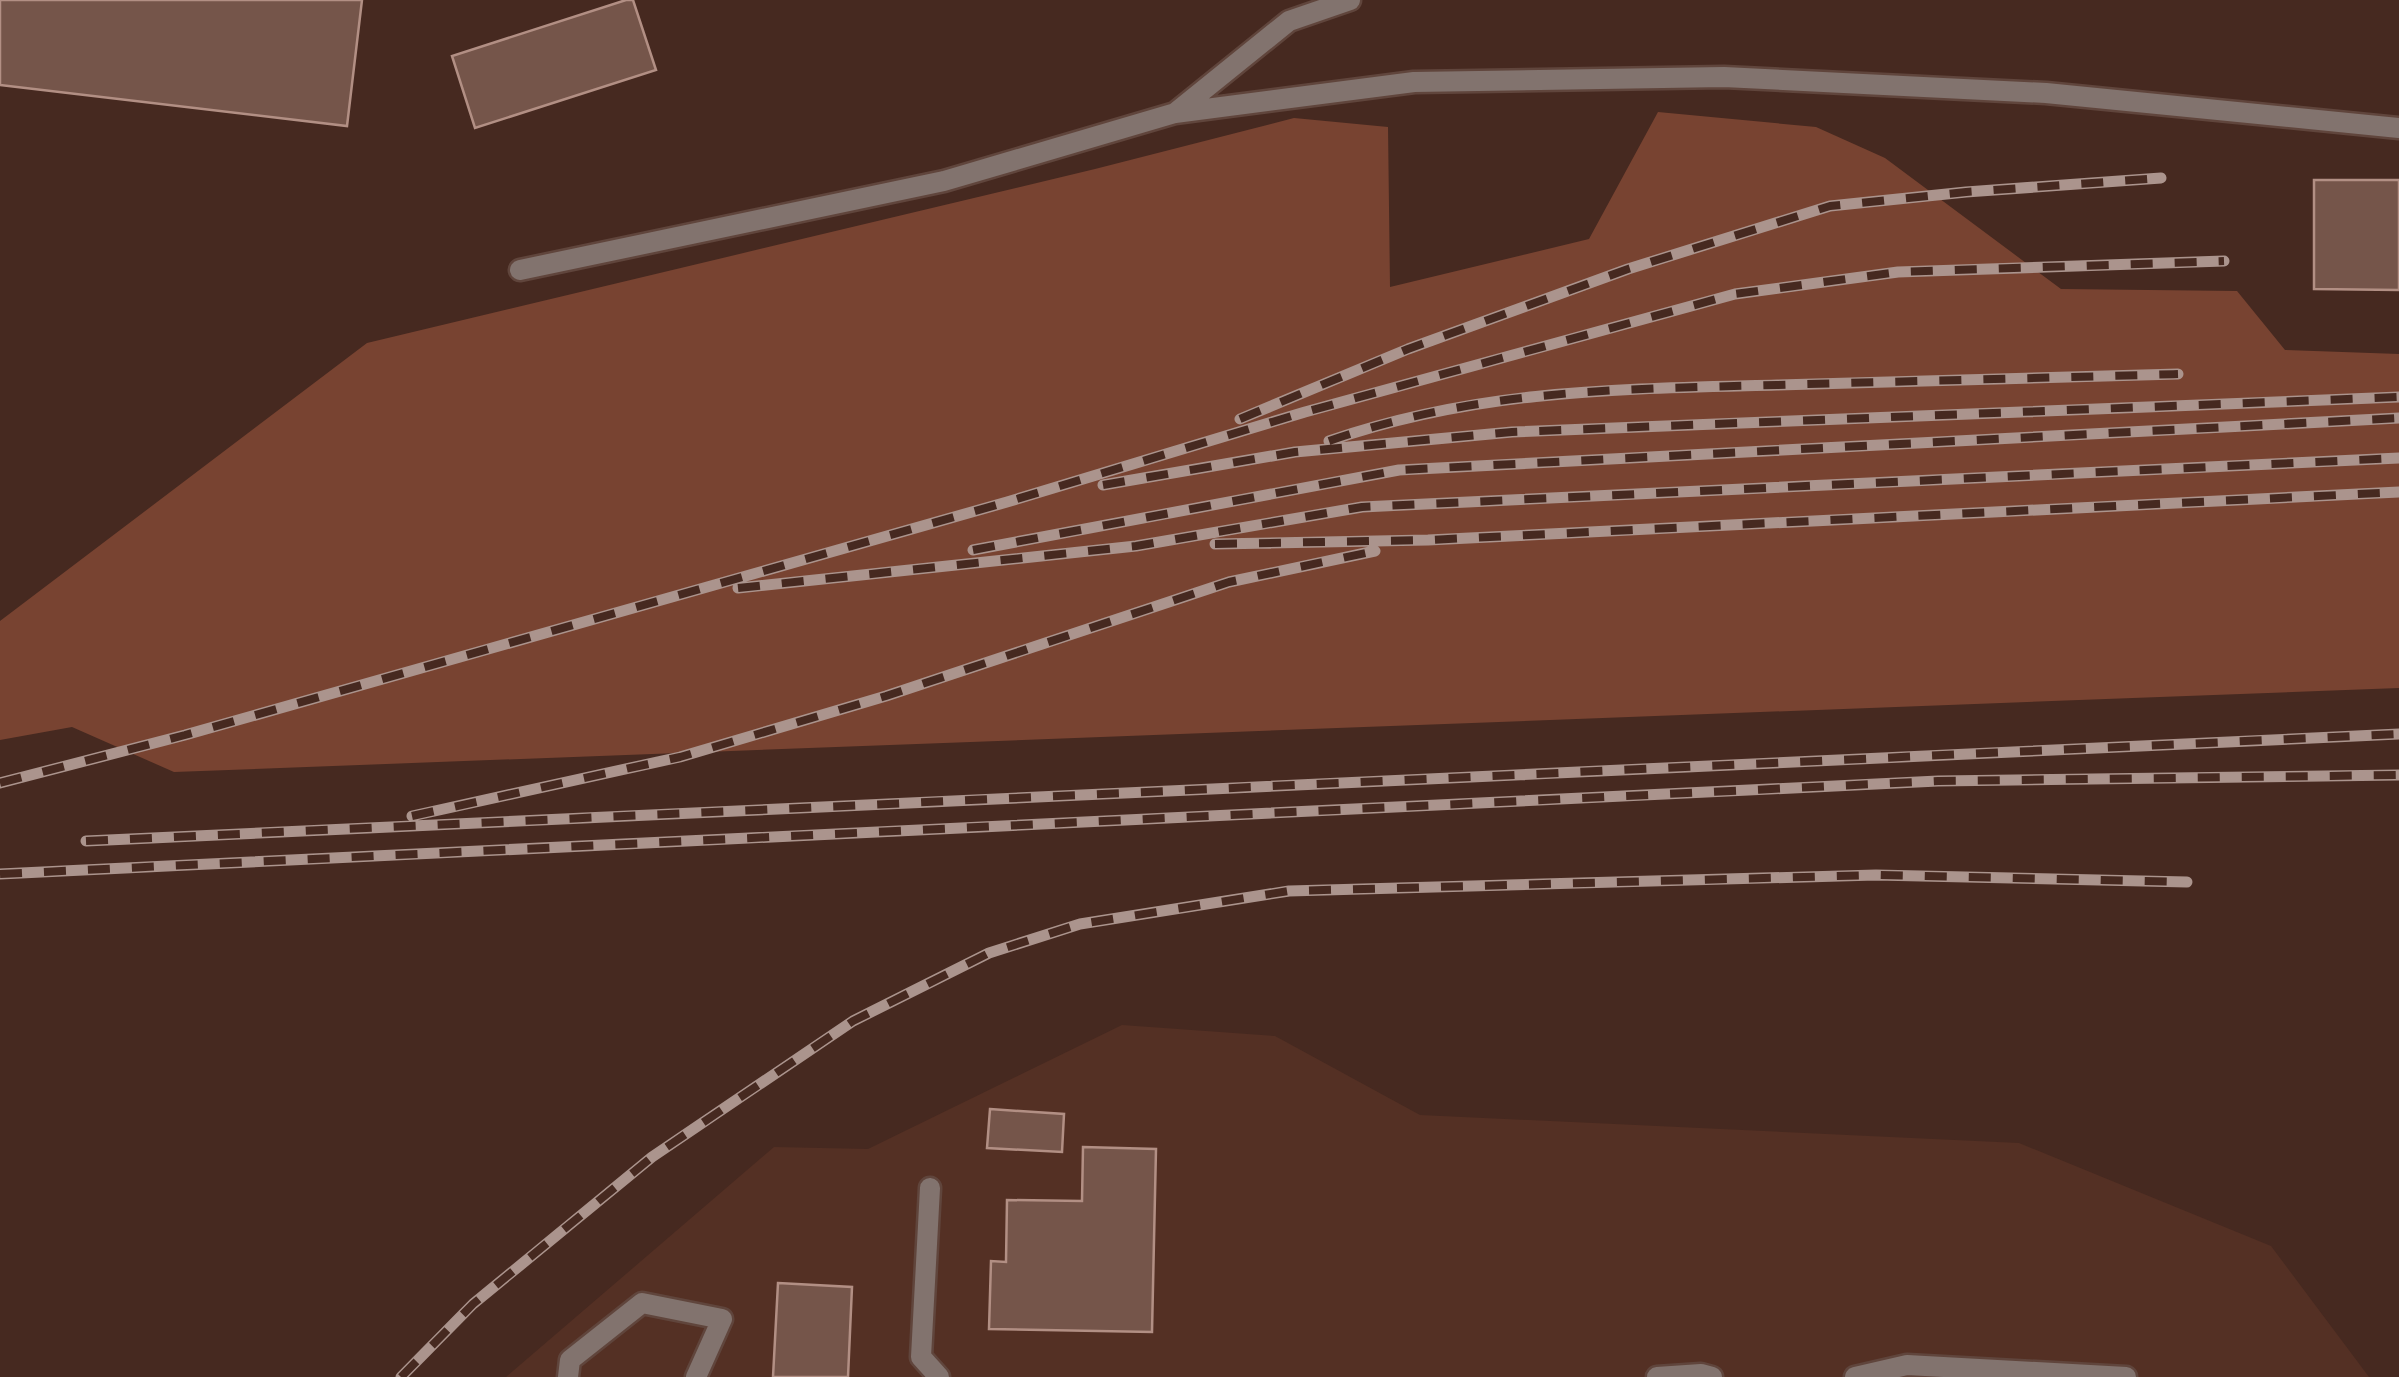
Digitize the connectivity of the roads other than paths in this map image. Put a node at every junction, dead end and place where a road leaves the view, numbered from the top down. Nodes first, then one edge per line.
1 (1350, 0) edge
2 (1175, 112) junction
3 (2399, 128) edge
4 (520, 270) dead end
5 (930, 1188) dead end
6 (568, 1377) edge
7 (696, 1377) edge
8 (939, 1377) edge
9 (1657, 1377) edge
10 (1712, 1377) edge
11 (1856, 1377) edge
12 (2126, 1377) edge

1 - 2 lane
2 - 3 lane
2 - 4 lane
5 - 8 lane
6 - 7 lane
9 - 10 lane
11 - 12 lane

